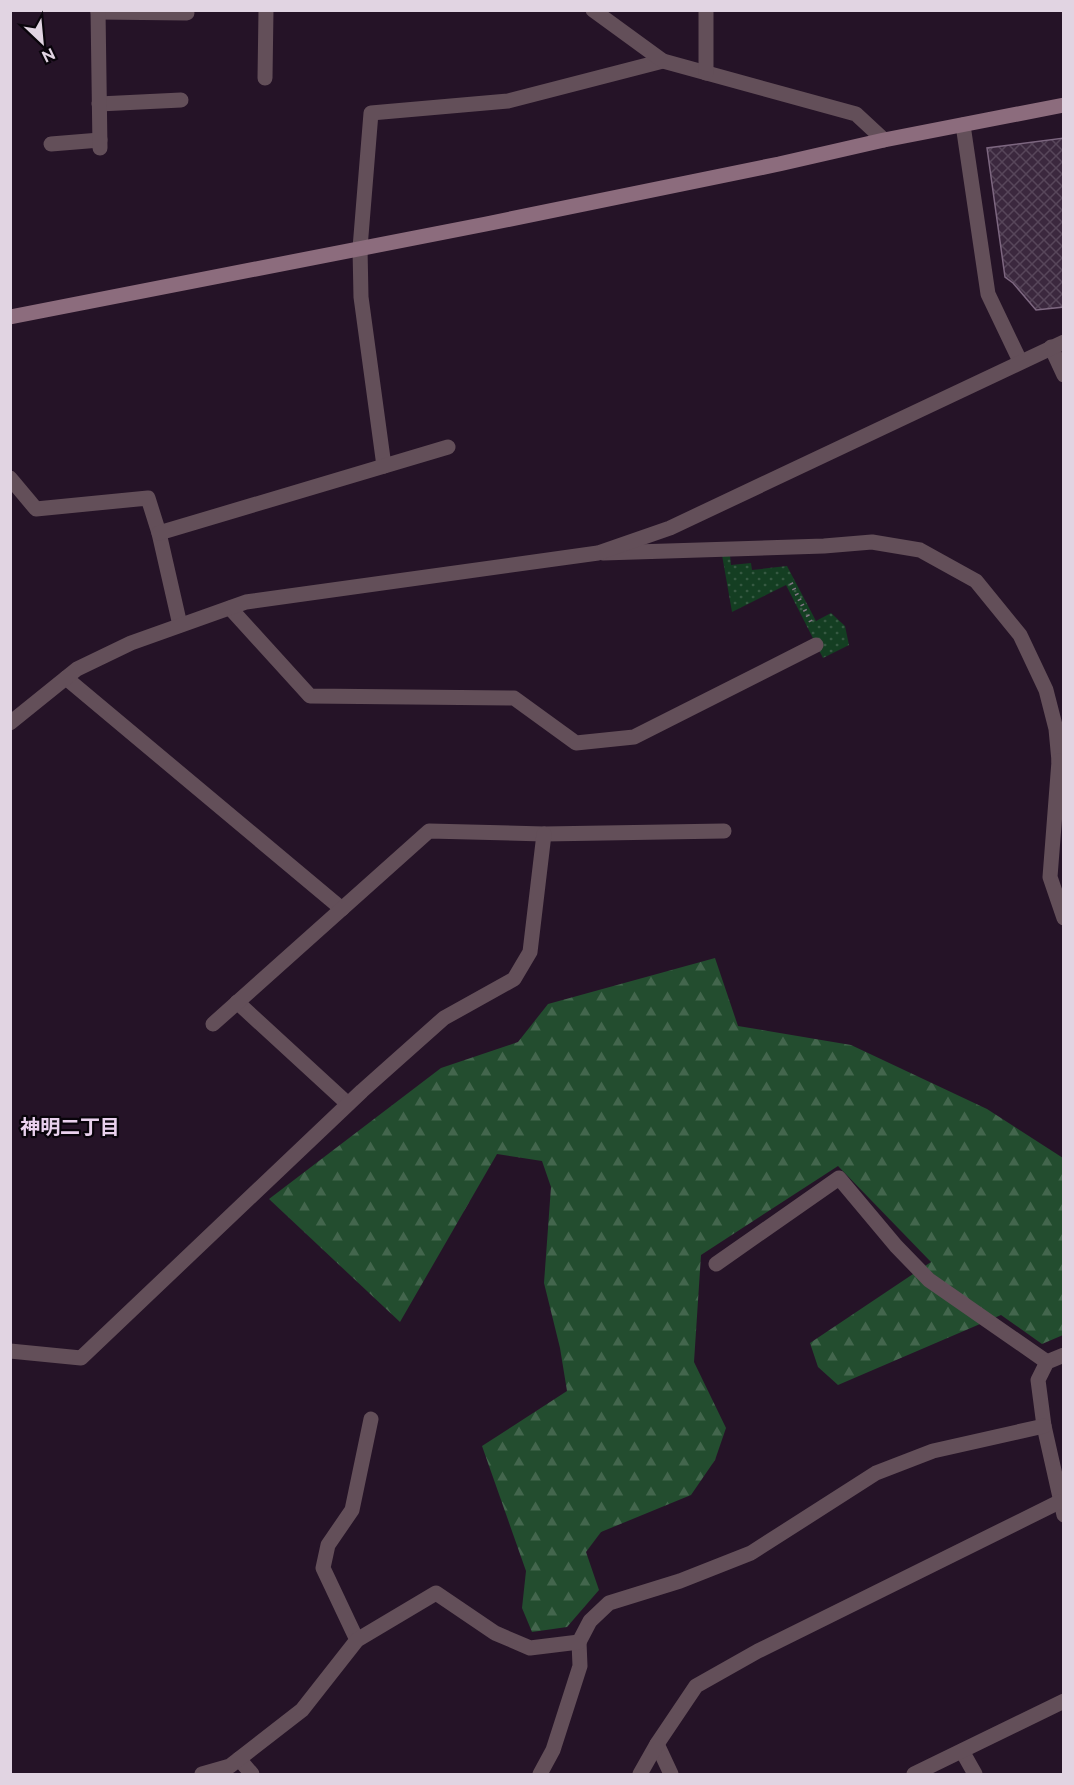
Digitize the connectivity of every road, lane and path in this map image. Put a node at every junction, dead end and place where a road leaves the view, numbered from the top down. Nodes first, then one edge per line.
1 (266, 10) edge
2 (593, 10) edge
3 (706, 10) edge
4 (98, 11) edge
5 (187, 13) dead end
6 (663, 61) junction
7 (705, 73) junction
8 (264, 78) dead end
9 (181, 100) dead end
10 (99, 104) junction
11 (1064, 105) edge
12 (963, 125) junction
13 (884, 140) junction
14 (51, 144) dead end
15 (360, 248) junction
16 (10, 317) edge
17 (1057, 345) edge
18 (1020, 361) junction
19 (1064, 375) edge
20 (448, 447) dead end
21 (384, 466) junction
22 (10, 478) edge
23 (159, 533) junction
24 (598, 553) junction
25 (791, 583) dead end
26 (230, 608) junction
27 (811, 622) dead end
28 (180, 625) junction
29 (816, 645) dead end
30 (66, 678) junction
31 (12, 721) edge
32 (724, 831) dead end
33 (544, 834) junction
34 (342, 909) junction
35 (1064, 918) edge
36 (237, 1002) junction
37 (213, 1024) dead end
38 (348, 1104) junction
39 (717, 1264) dead end
40 (10, 1351) edge
41 (1064, 1355) edge
42 (1047, 1362) junction
43 (371, 1419) dead end
44 (1044, 1426) junction
45 (1061, 1508) edge
46 (357, 1640) junction
47 (579, 1642) junction
48 (1064, 1701) edge
49 (657, 1744) junction
50 (962, 1750) junction
51 (239, 1759) junction
52 (202, 1774) edge
53 (252, 1774) edge
54 (540, 1774) edge
55 (640, 1774) edge
56 (671, 1774) edge
57 (914, 1774) edge
58 (975, 1774) edge

1 - 8 street
2 - 6 street
3 - 7 street
4 - 5 street
4 - 10 street
6 - 7 street
6 - 15 street
7 - 13 street
9 - 10 street
10 - 14 street
11 - 12 street
12 - 13 street
12 - 18 street
13 - 15 street
15 - 16 street
15 - 21 street
17 - 18 street
17 - 19 street
18 - 24 street
20 - 21 street
21 - 23 street
22 - 23 street
23 - 28 street
24 - 26 street
24 - 35 street
25 - 27 path
26 - 28 street
26 - 29 street
28 - 30 street
30 - 31 street
30 - 34 street
32 - 33 street
33 - 34 street
33 - 38 street
34 - 36 street
36 - 37 street
36 - 38 street
38 - 40 street
39 - 42 street
41 - 42 street
42 - 44 street
43 - 46 street
44 - 45 street
44 - 47 street
45 - 49 street
46 - 47 street
46 - 51 street
47 - 54 street
48 - 50 street
49 - 55 street
49 - 56 street
50 - 57 street
50 - 58 street
51 - 52 street
51 - 53 street

